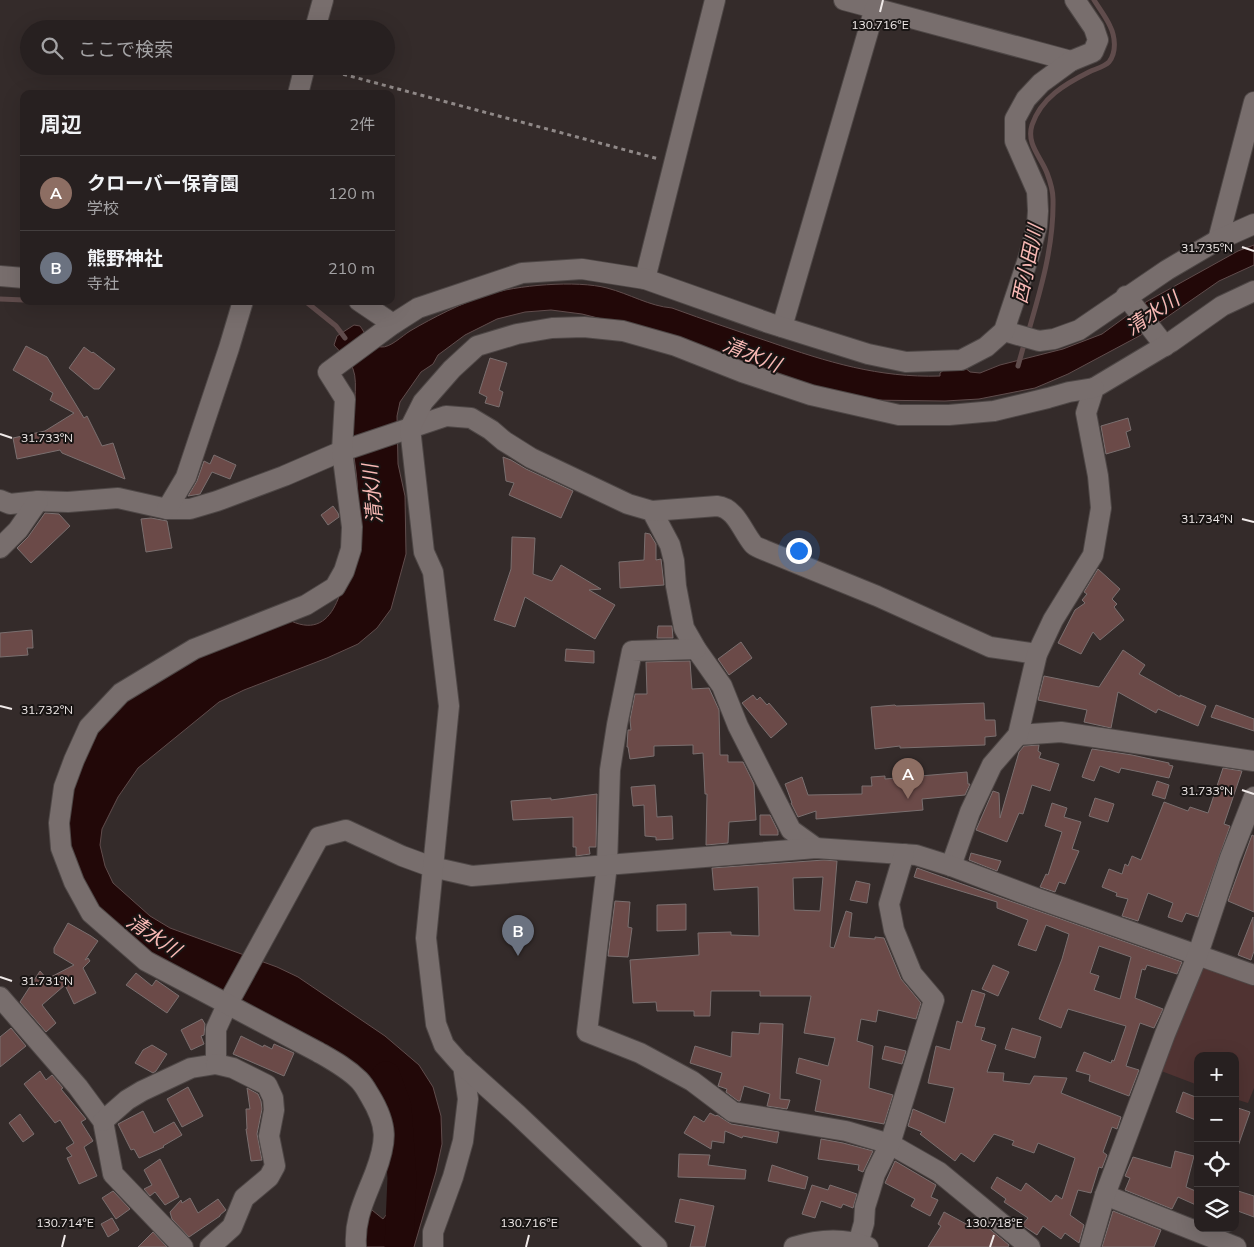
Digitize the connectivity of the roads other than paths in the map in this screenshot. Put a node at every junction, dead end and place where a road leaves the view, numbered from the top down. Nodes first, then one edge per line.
1 (323, 0) edge
2 (715, 0) edge
3 (844, 0) edge
4 (1075, 0) edge
5 (875, 8) junction
6 (317, 20) edge
7 (1071, 61) junction
8 (303, 75) edge
9 (299, 90) edge
10 (1254, 102) edge
11 (1254, 224) edge
12 (1218, 240) junction
13 (0, 276) edge
14 (20, 278) edge
15 (645, 279) junction
16 (1254, 291) edge
17 (1126, 296) junction
18 (242, 305) edge
19 (365, 305) edge
20 (393, 324) junction
21 (782, 327) junction
22 (1004, 331) junction
23 (1165, 346) junction
24 (1094, 388) junction
25 (410, 428) junction
26 (342, 451) junction
27 (0, 500) edge
28 (38, 500) junction
29 (167, 509) junction
30 (652, 511) junction
31 (0, 548) edge
32 (696, 649) junction
33 (1037, 654) junction
34 (1018, 735) junction
35 (1254, 761) edge
36 (1254, 797) edge
37 (816, 848) junction
38 (904, 854) junction
39 (607, 865) junction
40 (951, 866) junction
41 (432, 867) junction
42 (1198, 954) junction
43 (1254, 975) edge
44 (0, 998) edge
45 (227, 1005) junction
46 (216, 1064) junction
47 (463, 1065) junction
48 (103, 1121) junction
49 (890, 1144) junction
50 (1105, 1195) junction
51 (863, 1246) edge
52 (183, 1247) edge
53 (210, 1247) edge
54 (356, 1247) edge
55 (433, 1247) edge
56 (656, 1247) edge
57 (794, 1247) edge
58 (1030, 1247) edge
59 (1090, 1247) edge
60 (1236, 1247) edge

1 - 6 street
2 - 15 street
3 - 5 street
4 - 7 street
5 - 7 street
5 - 21 street
7 - 22 street
8 - 9 street
10 - 12 street
11 - 12 street
12 - 17 street
13 - 14 street
15 - 20 street
15 - 21 street
16 - 23 street
17 - 22 street
17 - 23 street
18 - 29 street
19 - 20 street
20 - 26 street
21 - 22 street
23 - 24 street
24 - 25 street
24 - 33 street
25 - 26 street
25 - 30 street
25 - 41 street
26 - 29 street
26 - 45 street
27 - 28 street
28 - 29 street
28 - 31 street
30 - 32 street
30 - 33 street
32 - 37 street
32 - 39 street
33 - 34 street
34 - 35 street
34 - 40 street
36 - 42 street
37 - 38 street
37 - 39 street
38 - 40 street
38 - 49 street
39 - 41 street
39 - 49 street
40 - 42 street
41 - 45 street
41 - 47 street
42 - 43 street
42 - 50 street
44 - 48 street
45 - 46 street
45 - 54 street
46 - 48 street
46 - 53 street
47 - 55 street
47 - 56 street
48 - 52 street
49 - 51 street
49 - 58 street
50 - 59 street
50 - 60 street
51 - 57 street

